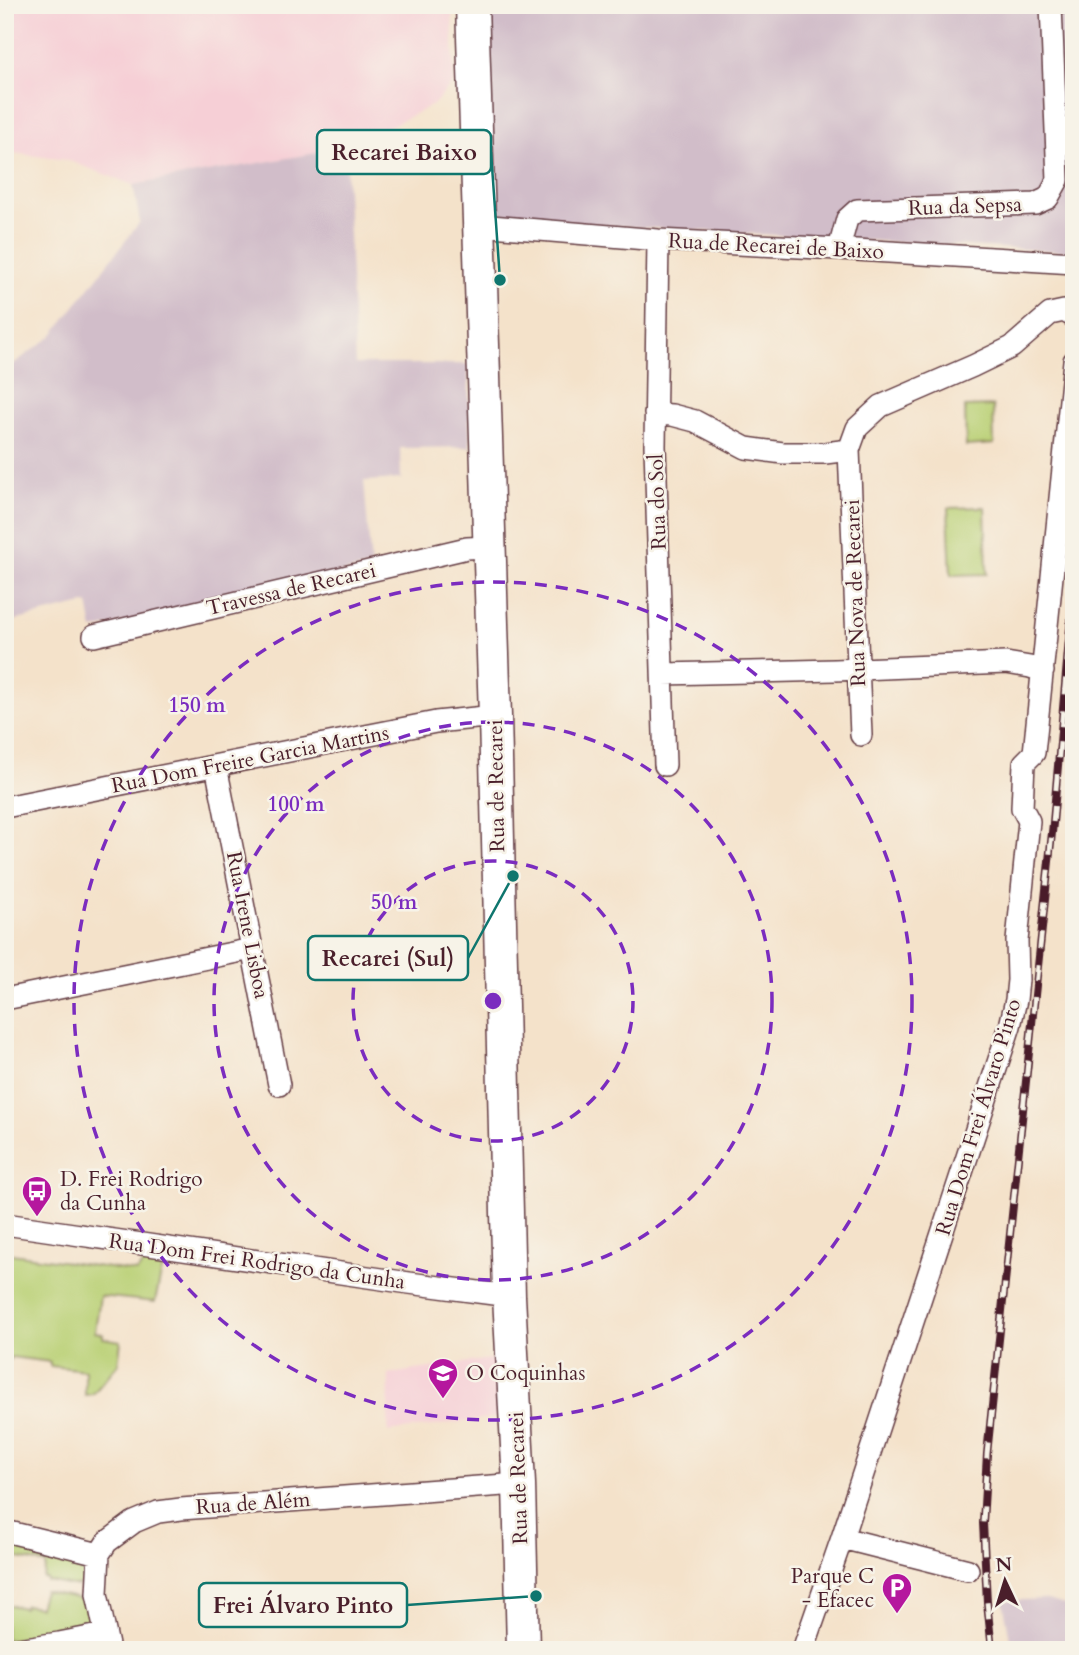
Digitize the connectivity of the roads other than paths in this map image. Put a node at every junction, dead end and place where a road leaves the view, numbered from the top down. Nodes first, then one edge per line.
1 (472, 5) edge
2 (1051, 5) edge
3 (479, 225) junction
4 (658, 240) junction
5 (839, 249) junction
6 (1074, 263) edge
7 (1074, 317) edge
8 (1074, 362) edge
9 (655, 414) junction
10 (849, 450) junction
11 (488, 547) junction
12 (94, 636) dead end
13 (858, 668) junction
14 (1043, 671) junction
15 (663, 674) junction
16 (495, 716) junction
17 (862, 735) dead end
18 (666, 765) dead end
19 (216, 766) junction
20 (5, 807) edge
21 (252, 949) junction
22 (5, 999) edge
23 (279, 1085) dead end
24 (5, 1224) edge
25 (509, 1296) junction
26 (519, 1484) junction
27 (5, 1531) edge
28 (842, 1538) junction
29 (99, 1554) junction
30 (968, 1570) dead end
31 (107, 1642) edge
32 (11, 1650) edge
33 (523, 1650) edge
34 (803, 1650) edge

1 - 3 main road, Rua de Recarei
2 - 5 street, Rua da Sepsa
3 - 4 street, Rua de Recarei de Baixo
3 - 11 main road, Rua de Recarei
4 - 5 street, Rua de Recarei de Baixo
4 - 9 street, Rua do Sol
5 - 6 street, Rua de Recarei de Baixo
7 - 10 street
8 - 14 street, Rua Dom Frei Álvaro Pinto
9 - 10 street
9 - 15 street, Rua do Sol
10 - 13 street, Rua Nova de Recarei
11 - 12 street, Travessa de Recarei
11 - 16 main road, Rua de Recarei
13 - 14 street
13 - 15 street
13 - 17 street, Rua Nova de Recarei
14 - 28 street, Rua Dom Frei Álvaro Pinto
15 - 18 street, Rua do Sol
16 - 19 street, Rua Dom Freire Garcia Martins
16 - 25 main road, Rua de Recarei
19 - 20 street, Rua Dom Freire Garcia Martins
19 - 21 street, Rua Irene Lisboa
21 - 22 street
21 - 23 street, Rua Irene Lisboa
24 - 25 street, Rua Dom Frei Rodrigo da Cunha
25 - 26 main road, Rua de Recarei
26 - 29 street, Rua de Além
26 - 33 main road, Rua de Recarei
27 - 29 street
28 - 30 street
28 - 34 street, Rua Dom Frei Álvaro Pinto
29 - 31 street
31 - 32 street

